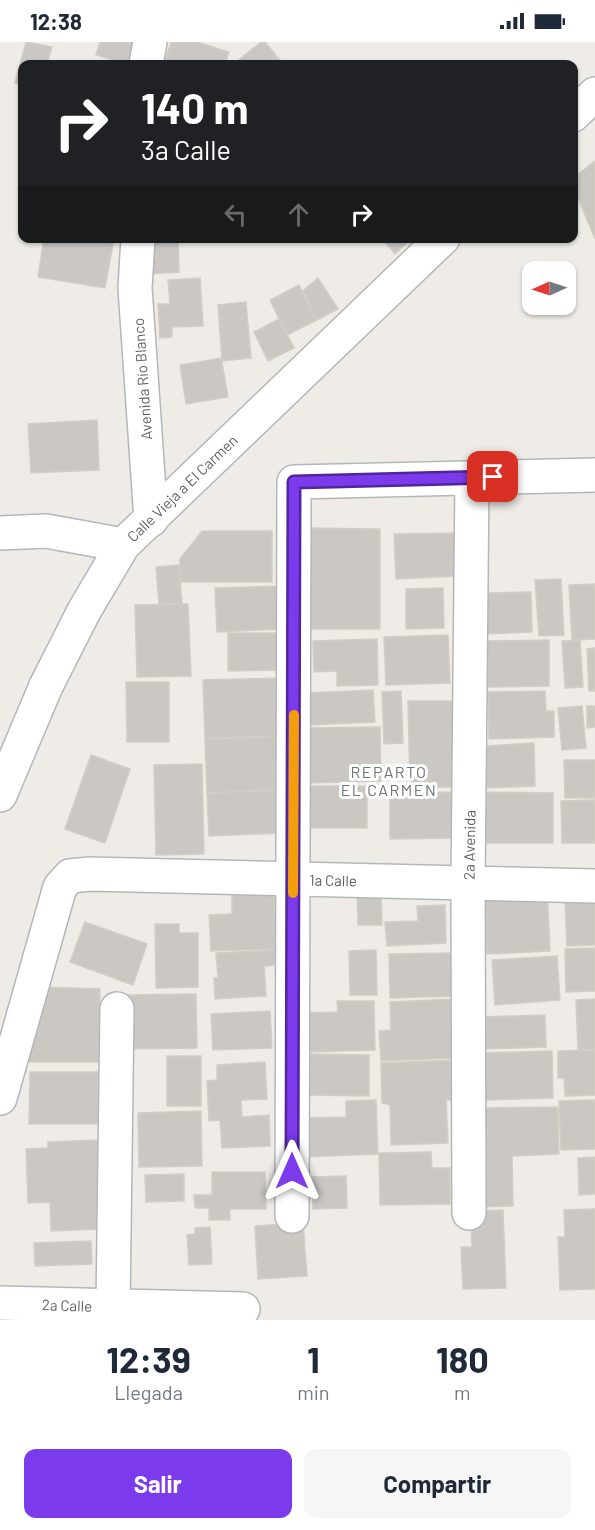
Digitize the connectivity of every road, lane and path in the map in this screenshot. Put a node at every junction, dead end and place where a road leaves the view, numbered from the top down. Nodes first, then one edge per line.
1 (150, 42) edge
2 (147, 60) edge
3 (595, 94) edge
4 (578, 110) edge
5 (138, 243) edge
6 (438, 243) edge
7 (595, 475) edge
8 (472, 478) junction
9 (151, 520) junction
10 (0, 533) edge
11 (123, 545) junction
12 (0, 795) edge
13 (293, 879) junction
14 (468, 883) junction
15 (595, 886) edge
16 (117, 1009) dead end
17 (0, 1098) edge
18 (469, 1213) dead end
19 (292, 1216) dead end
20 (0, 1303) edge
21 (113, 1306) junction
22 (243, 1309) dead end

1 - 2 street
3 - 4 street
5 - 9 street, Avenida Río Blanco
6 - 9 street, Calle Vieja a El Carmen
7 - 8 street
8 - 13 street
8 - 14 street, 2a Avenida
9 - 11 street, Calle Vieja a El Carmen
10 - 11 street
11 - 12 street, Calle Vieja a El Carmen
13 - 14 street, 1a Calle
13 - 17 street, 1a Calle
13 - 19 street
14 - 15 street, 1a Calle
14 - 18 street, 2a Avenida
16 - 21 street
20 - 21 street, 2a Calle
21 - 22 street, 2a Calle

